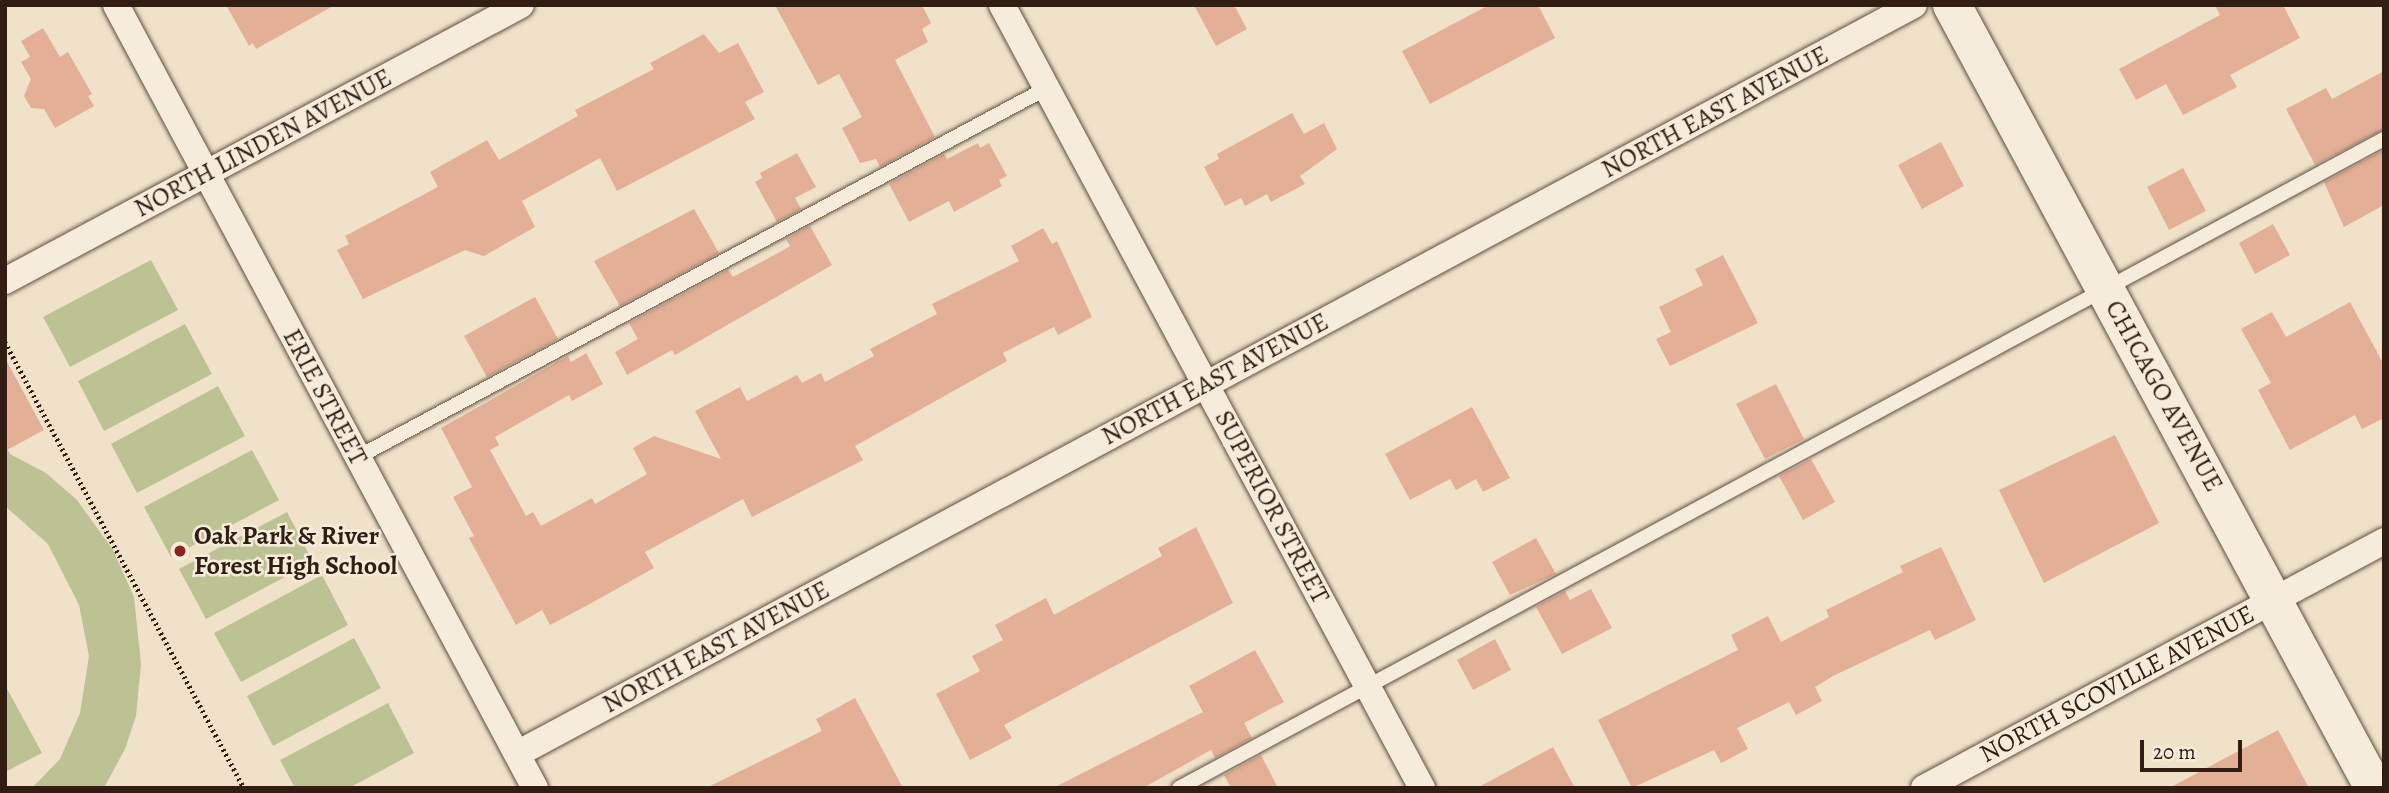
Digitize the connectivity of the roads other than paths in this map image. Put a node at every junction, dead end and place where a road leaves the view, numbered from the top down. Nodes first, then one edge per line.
1 (116, 5) edge
2 (521, 5) edge
3 (1002, 5) edge
4 (1914, 5) edge
5 (1952, 5) edge
6 (1047, 88) junction
7 (2384, 139) edge
8 (206, 173) junction
9 (5, 281) edge
10 (2105, 289) junction
11 (1206, 383) junction
12 (358, 457) junction
13 (2384, 541) edge
14 (2274, 601) junction
15 (1368, 686) junction
16 (517, 754) junction
17 (535, 788) edge
18 (1179, 788) edge
19 (1422, 788) edge
20 (1924, 788) edge
21 (2374, 788) edge

1 - 8 street, ERIE STREET
2 - 8 street, NORTH LINDEN AVENUE
3 - 6 street, SUPERIOR STREET
4 - 11 street, NORTH EAST AVENUE
5 - 10 main road, CHICAGO AVENUE
6 - 11 street, SUPERIOR STREET
6 - 12 lane
7 - 10 lane
8 - 9 street, NORTH LINDEN AVENUE
8 - 12 street, ERIE STREET
10 - 14 main road, CHICAGO AVENUE
10 - 15 lane
11 - 15 street, SUPERIOR STREET
11 - 16 street, NORTH EAST AVENUE
12 - 16 street, ERIE STREET
13 - 14 street, NORTH SCOVILLE AVENUE
14 - 20 street, NORTH SCOVILLE AVENUE
14 - 21 main road, CHICAGO AVENUE
15 - 18 lane
15 - 19 street, SUPERIOR STREET
16 - 17 street, ERIE STREET

